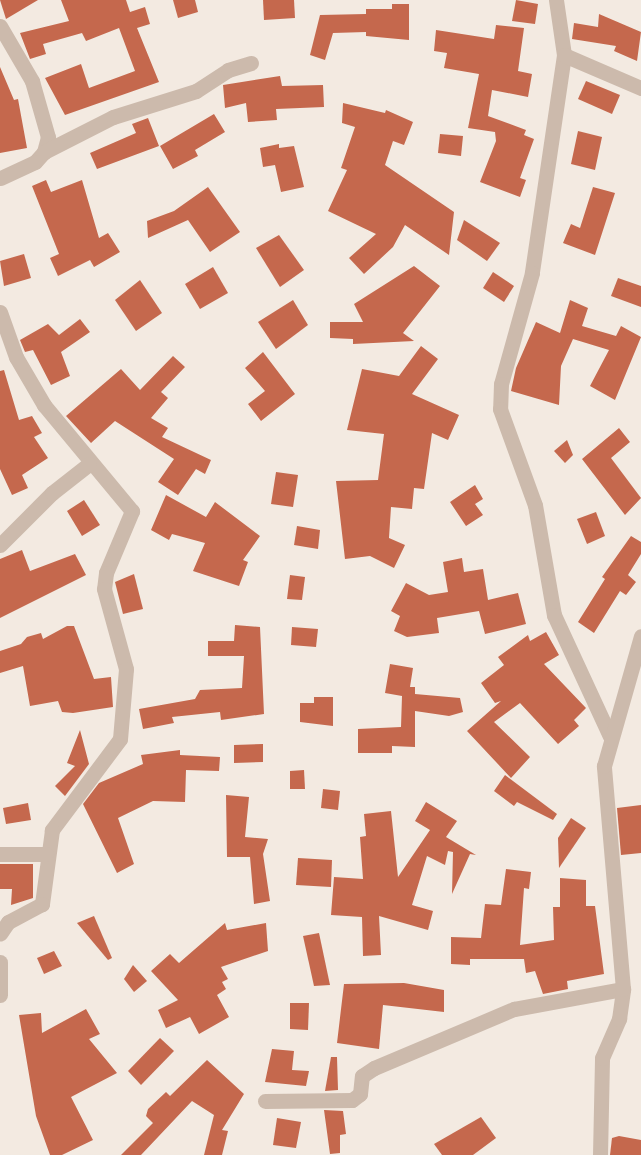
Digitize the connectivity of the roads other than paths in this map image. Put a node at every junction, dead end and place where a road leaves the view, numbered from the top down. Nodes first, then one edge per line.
1 (556, 0) edge
2 (0, 26) edge
3 (564, 54) junction
4 (251, 63) dead end
5 (641, 88) edge
6 (44, 152) junction
7 (0, 177) edge
8 (0, 312) edge
9 (89, 464) junction
10 (0, 546) edge
11 (641, 636) edge
12 (610, 736) junction
13 (0, 854) edge
14 (46, 854) junction
15 (0, 934) edge
16 (0, 962) edge
17 (622, 989) junction
18 (0, 995) edge
19 (265, 1101) dead end
20 (600, 1155) edge

1 - 3 street
2 - 6 street
3 - 5 street
3 - 12 street
4 - 6 street
6 - 7 street
8 - 9 street
9 - 10 street
9 - 14 street
11 - 12 street
12 - 17 street
13 - 14 street
14 - 15 street
16 - 18 street
17 - 19 street
17 - 20 street

